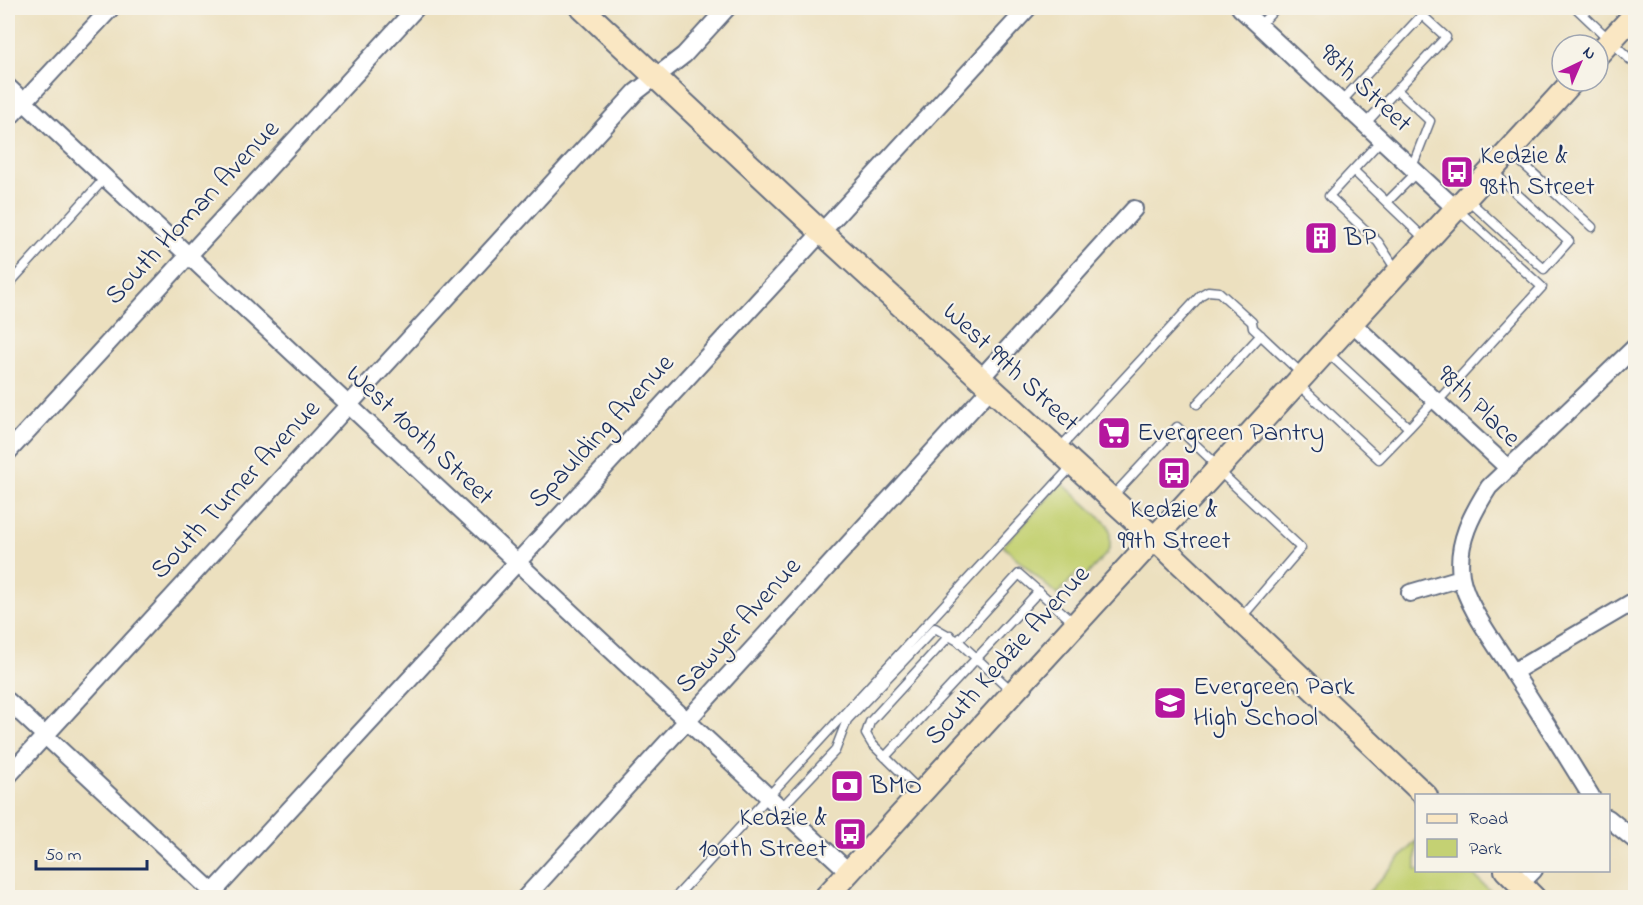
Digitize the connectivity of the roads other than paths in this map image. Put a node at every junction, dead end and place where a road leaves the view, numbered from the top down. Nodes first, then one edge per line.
1 (111, 8) edge
2 (416, 8) edge
3 (582, 8) edge
4 (727, 8) edge
5 (1028, 8) edge
6 (1240, 8) edge
7 (1276, 8) edge
8 (1576, 8) edge
9 (1635, 13) edge
10 (1260, 26) junction
11 (1594, 33) edge
12 (1610, 40) edge
13 (1610, 50) edge
14 (1635, 65) edge
15 (657, 76) junction
16 (8, 87) edge
17 (1396, 90) junction
18 (1562, 93) edge
19 (24, 102) junction
20 (1341, 102) junction
21 (8, 119) edge
22 (1365, 124) junction
23 (1382, 139) junction
24 (1509, 151) junction
25 (1414, 169) junction
26 (1353, 170) junction
27 (1491, 171) junction
28 (105, 178) junction
29 (1387, 202) junction
30 (1461, 203) junction
31 (1134, 209) dead end
32 (1592, 227) dead end
33 (821, 232) junction
34 (1427, 241) junction
35 (189, 256) junction
36 (1398, 272) junction
37 (8, 285) edge
38 (1352, 322) junction
39 (1261, 335) junction
40 (1635, 346) edge
41 (1326, 351) junction
42 (1300, 379) junction
43 (985, 384) junction
44 (1436, 401) junction
45 (1197, 404) dead end
46 (349, 405) junction
47 (1408, 428) junction
48 (8, 452) edge
49 (1066, 457) junction
50 (1218, 468) junction
51 (1508, 468) junction
52 (1110, 498) junction
53 (1154, 538) junction
54 (517, 562) junction
55 (1461, 578) junction
56 (1039, 591) junction
57 (1410, 593) dead end
58 (1635, 600) edge
59 (1240, 619) junction
60 (1076, 624) junction
61 (950, 635) junction
62 (958, 641) junction
63 (977, 659) junction
64 (1514, 672) junction
65 (1013, 692) junction
66 (8, 701) edge
67 (687, 720) junction
68 (45, 735) junction
69 (885, 757) junction
70 (8, 776) edge
71 (921, 793) junction
72 (1425, 794) edge
73 (1591, 794) edge
74 (768, 796) junction
75 (781, 808) junction
76 (1610, 820) edge
77 (1635, 841) edge
78 (849, 872) junction
79 (213, 896) edge
80 (525, 897) edge
81 (675, 897) edge
82 (825, 897) edge

1 - 19 street
2 - 35 street, South Homan Avenue
3 - 15 main road, West 99th Street
4 - 15 street, South Turner Avenue
5 - 33 street, Spaulding Avenue
6 - 10 street, 98th Street
7 - 10 lane
8 - 11 lane
9 - 12 main road
10 - 20 street, 98th Street
13 - 14 lane
15 - 33 main road, West 99th Street
15 - 46 street, South Turner Avenue
16 - 19 street, West 100th Street
17 - 20 lane
17 - 22 lane
17 - 25 lane
18 - 24 main road, South Kedzie Avenue
19 - 21 street
19 - 28 street, West 100th Street
20 - 22 street, 98th Street
22 - 23 street, 98th Street
23 - 25 street, 98th Street
23 - 26 lane
24 - 27 main road, South Kedzie Avenue
24 - 32 lane
25 - 29 lane
25 - 30 street, 98th Street
26 - 29 lane
26 - 36 lane
27 - 30 main road, South Kedzie Avenue
27 - 30 lane
28 - 35 street, West 100th Street
28 - 37 lane
29 - 34 lane
30 - 34 main road, South Kedzie Avenue
30 - 44 lane
31 - 43 street, Sawyer Avenue
33 - 43 main road, West 99th Street
33 - 54 street, Spaulding Avenue
34 - 36 main road, South Kedzie Avenue
35 - 46 street, West 100th Street
35 - 48 street, South Homan Avenue
36 - 38 main road, South Kedzie Avenue
38 - 41 main road, South Kedzie Avenue
38 - 44 street, 98th Place
39 - 42 lane
39 - 45 lane
39 - 49 lane
40 - 51 street
41 - 42 main road, South Kedzie Avenue
41 - 47 lane
42 - 47 lane
42 - 50 main road, South Kedzie Avenue
43 - 49 main road, West 99th Street
43 - 67 street, Sawyer Avenue
44 - 47 lane
44 - 51 street, 98th Place
46 - 54 street, West 100th Street
46 - 68 street, South Turner Avenue
49 - 52 main road, West 99th Street
49 - 74 lane
50 - 52 lane
50 - 53 main road, South Kedzie Avenue
50 - 59 lane
51 - 55 street, 98th Place
52 - 53 main road, West 99th Street
53 - 59 main road, West 99th Street
53 - 60 main road, South Kedzie Avenue
54 - 67 street, West 100th Street
54 - 79 street, Spaulding Avenue
55 - 57 street
55 - 64 street, 98th Place
56 - 60 lane
56 - 62 lane
56 - 63 lane
58 - 64 street
59 - 72 main road, West 99th Street
60 - 65 main road, South Kedzie Avenue
61 - 62 lane
61 - 69 lane
61 - 75 lane
62 - 63 lane
63 - 65 lane
63 - 69 lane
64 - 73 street, 98th Place
65 - 71 main road, South Kedzie Avenue
66 - 68 street
67 - 74 street, West 100th Street
67 - 80 street, Sawyer Avenue
68 - 70 street, South Turner Avenue
68 - 79 street
69 - 71 lane
71 - 78 main road, South Kedzie Avenue
74 - 75 street, West 100th Street
74 - 81 lane
75 - 78 street, West 100th Street
76 - 77 street
78 - 82 main road, South Kedzie Avenue

